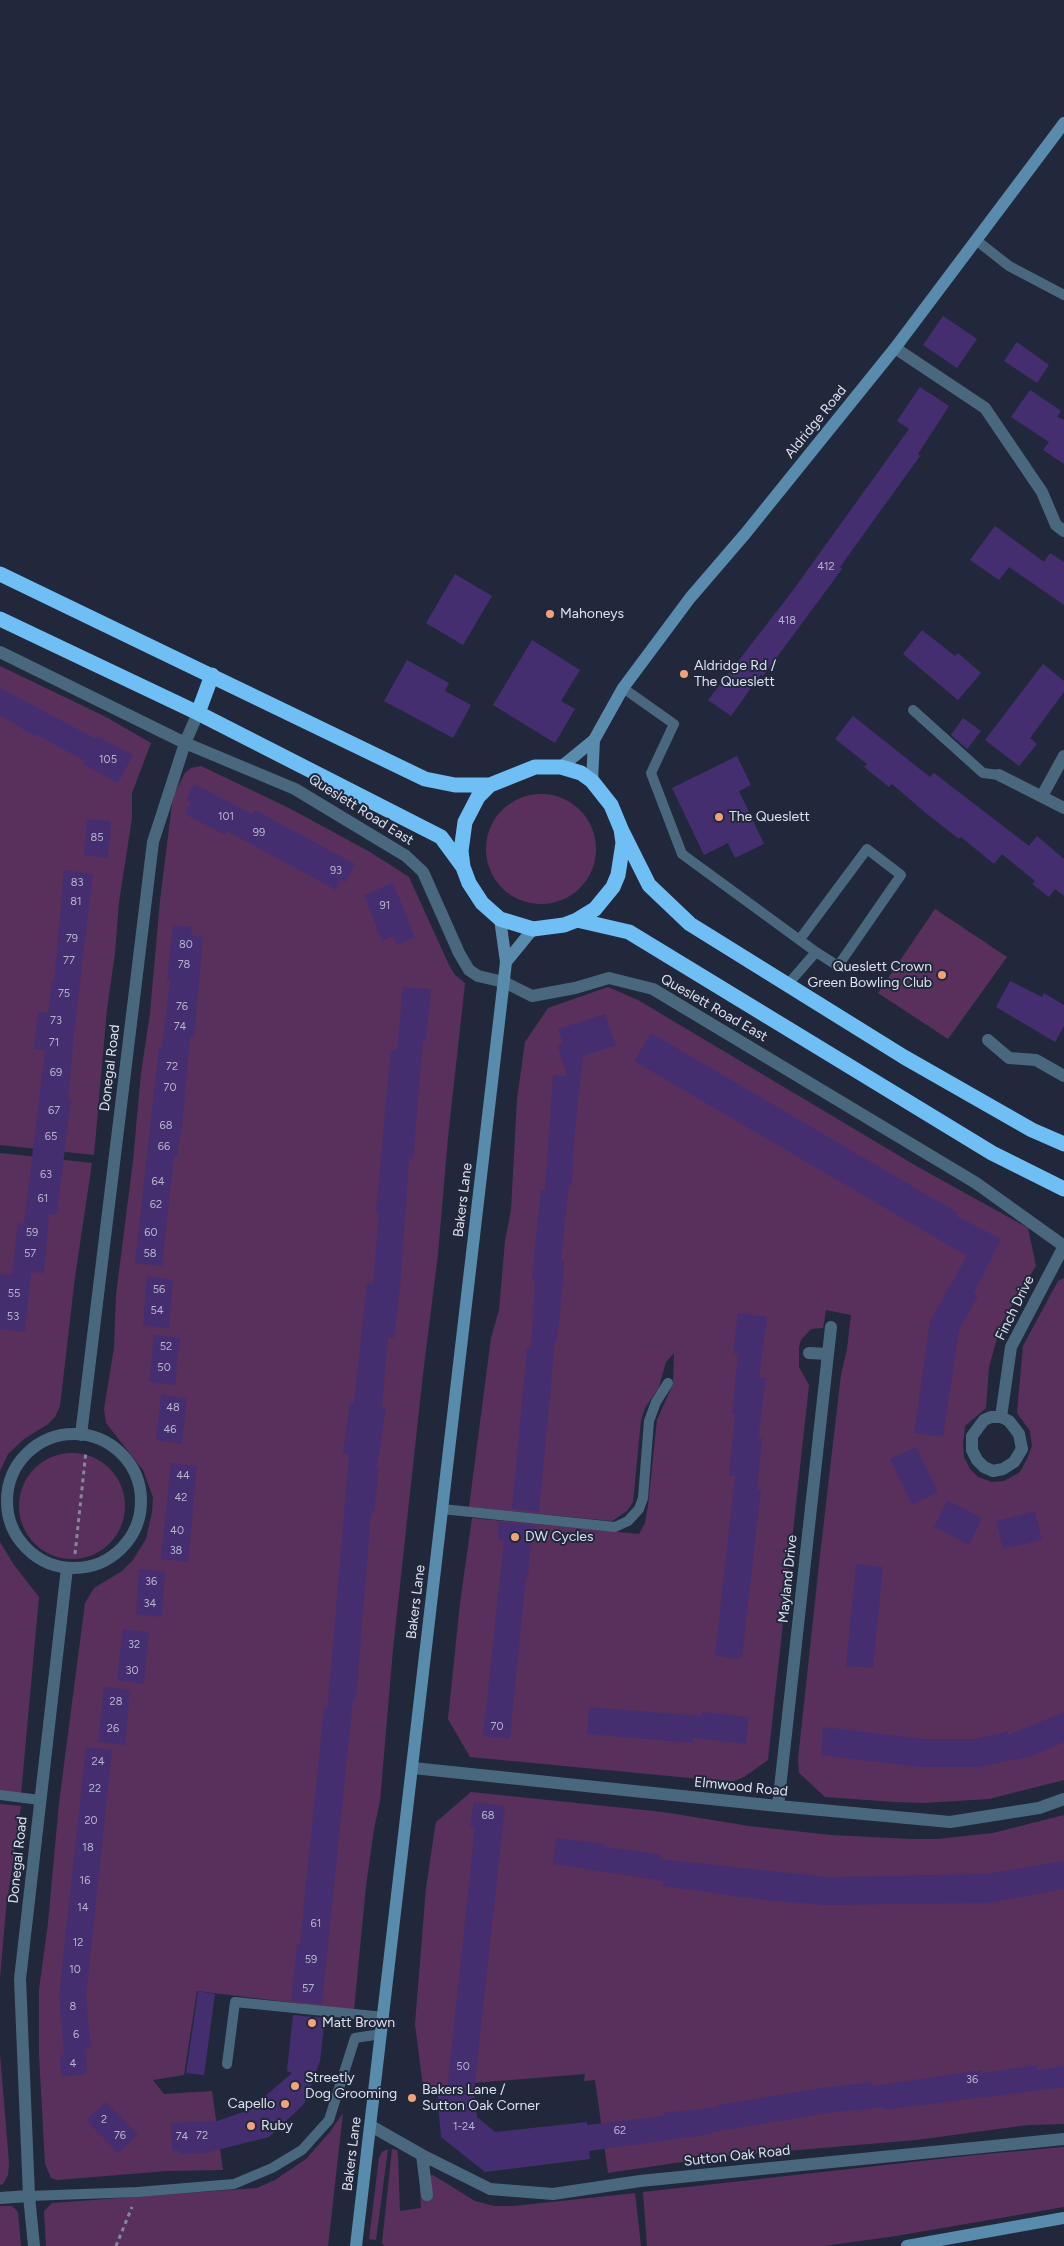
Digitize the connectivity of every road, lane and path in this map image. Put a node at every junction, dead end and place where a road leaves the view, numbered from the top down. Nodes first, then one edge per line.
1 (1064, 123) edge
2 (976, 240) junction
3 (1064, 295) edge
4 (896, 348) junction
5 (1064, 531) edge
6 (0, 574) edge
7 (0, 619) edge
8 (0, 652) edge
9 (212, 675) junction
10 (623, 688) junction
11 (913, 710) dead end
12 (198, 713) junction
13 (594, 740) junction
14 (185, 743) junction
15 (1064, 756) edge
16 (562, 767) junction
17 (999, 775) joint
18 (592, 781) junction
19 (490, 785) junction
20 (1042, 796) junction
21 (1064, 808) edge
22 (621, 830) junction
23 (463, 867) junction
24 (500, 919) junction
25 (577, 920) junction
26 (533, 929) junction
27 (800, 939) junction
28 (816, 952) junction
29 (506, 962) junction
30 (504, 982) junction
31 (789, 983) junction
32 (988, 1040) dead end
33 (1064, 1076) edge
34 (1064, 1144) edge
35 (1064, 1188) edge
36 (1064, 1246) edge
37 (831, 1327) dead end
38 (809, 1353) dead end
39 (828, 1354) junction
40 (668, 1383) dead end
41 (1001, 1417) junction
42 (84, 1435) junction
43 (442, 1508) junction
44 (70, 1568) junction
45 (413, 1768) junction
46 (0, 1795) edge
47 (1064, 1799) edge
48 (40, 1800) junction
49 (778, 1806) junction
50 (384, 2016) junction
51 (381, 2034) junction
52 (227, 2064) dead end
53 (371, 2126) junction
54 (1064, 2139) edge
55 (422, 2155) junction
56 (138, 2192) junction
57 (427, 2195) dead end
58 (28, 2196) junction
59 (0, 2198) edge
60 (1064, 2218) edge
61 (34, 2246) edge
62 (116, 2246) edge
63 (356, 2246) edge
64 (906, 2246) edge

1 - 2 street, Aldridge Road
2 - 3 lane
2 - 4 street, Aldridge Road
4 - 5 street
4 - 10 street, Aldridge Road
6 - 9 highway
7 - 12 highway, Queslett Road East
8 - 14 street, Queslett Road East
9 - 12 highway
9 - 19 highway
10 - 13 street, Aldridge Road
10 - 27 lane
11 - 17 lane
12 - 14 street, Donegal Road
12 - 23 highway, Queslett Road East
13 - 16 street, Aldridge Road
13 - 18 street, Aldridge Road
14 - 30 street, Queslett Road East
14 - 42 street, Donegal Road
15 - 20 street
16 - 18 highway
16 - 19 highway
17 - 20 street
18 - 22 highway
19 - 23 highway
20 - 21 street
22 - 25 highway
22 - 31 highway
23 - 24 highway
24 - 26 highway
24 - 29 street, Bakers Lane
25 - 26 highway
25 - 35 highway, Queslett Road East
26 - 29 street
27 - 28 lane
27 - 28 lane
28 - 31 lane
29 - 30 street, Bakers Lane
30 - 36 street, Queslett Road East
30 - 43 street, Bakers Lane
31 - 34 highway
32 - 33 street
36 - 41 street, Finch Drive
37 - 39 street, Mayland Drive
38 - 39 street
39 - 49 street, Mayland Drive
40 - 43 lane
41 - 41 street
42 - 44 path
42 - 44 street
42 - 44 street
43 - 45 street, Bakers Lane
44 - 48 street, Donegal Road
45 - 49 street, Elmwood Road
45 - 50 street, Bakers Lane
46 - 48 lane
47 - 49 street, Elmwood Road
48 - 58 street, Donegal Road
50 - 51 street, Bakers Lane
50 - 52 lane
51 - 53 street, Bakers Lane
51 - 56 lane
53 - 55 street, Sutton Oak Road
53 - 63 street, Bakers Lane
54 - 55 street, Sutton Oak Road
55 - 57 street
56 - 58 lane
56 - 62 path
58 - 59 street
58 - 61 street, Donegal Road
60 - 64 street

